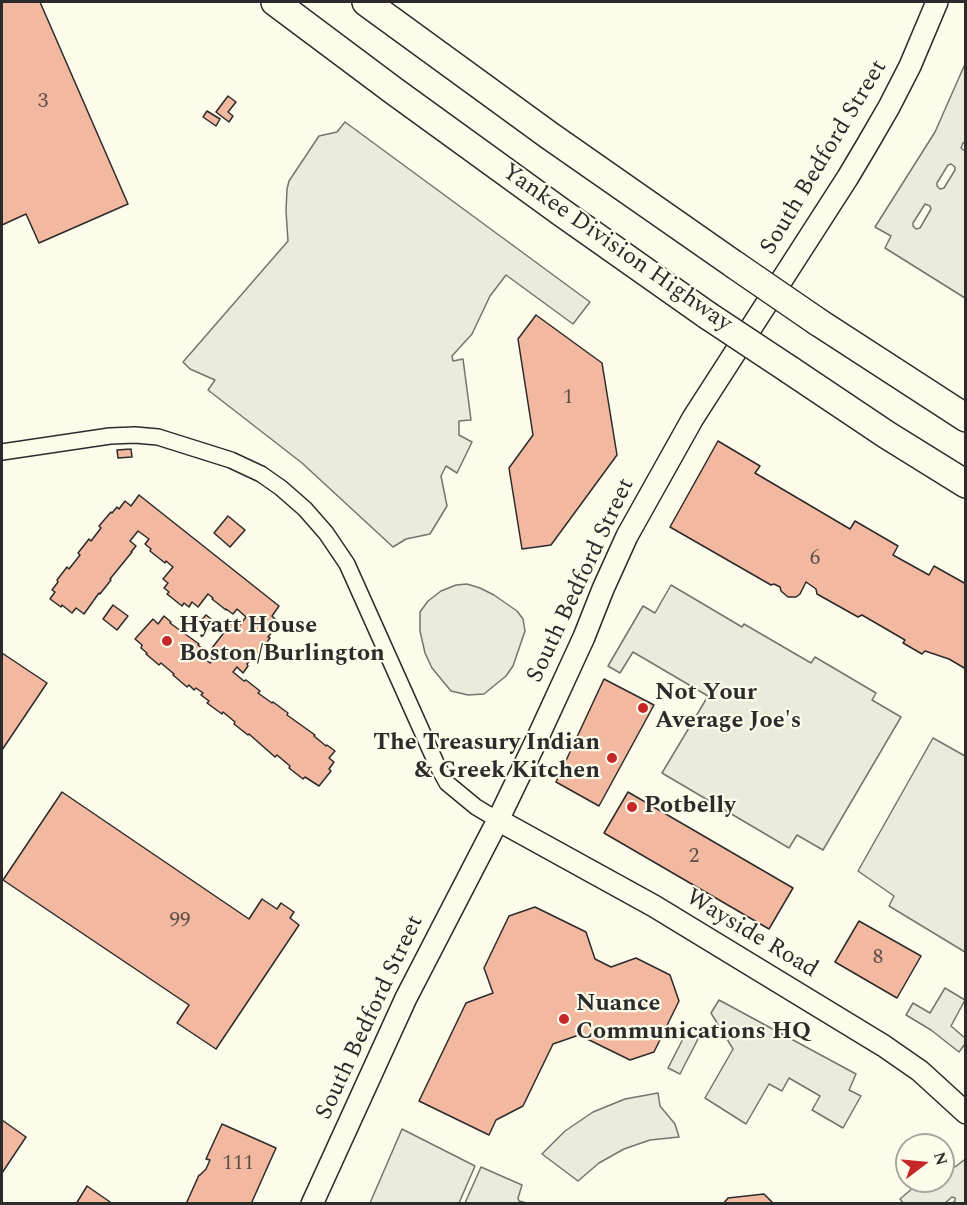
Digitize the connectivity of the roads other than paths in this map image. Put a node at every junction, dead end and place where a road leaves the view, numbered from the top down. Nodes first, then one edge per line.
1 (275, 2) edge
2 (366, 2) edge
3 (937, 2) edge
4 (966, 418) edge
5 (2, 452) edge
6 (966, 484) edge
7 (498, 820) junction
8 (966, 1113) edge
9 (312, 1203) edge

1 - 6 highway, Yankee Division Highway, bridge
2 - 4 highway, bridge
3 - 7 main road, South Bedford Street
5 - 7 street
7 - 8 main road, Wayside Road
7 - 9 main road, South Bedford Street

